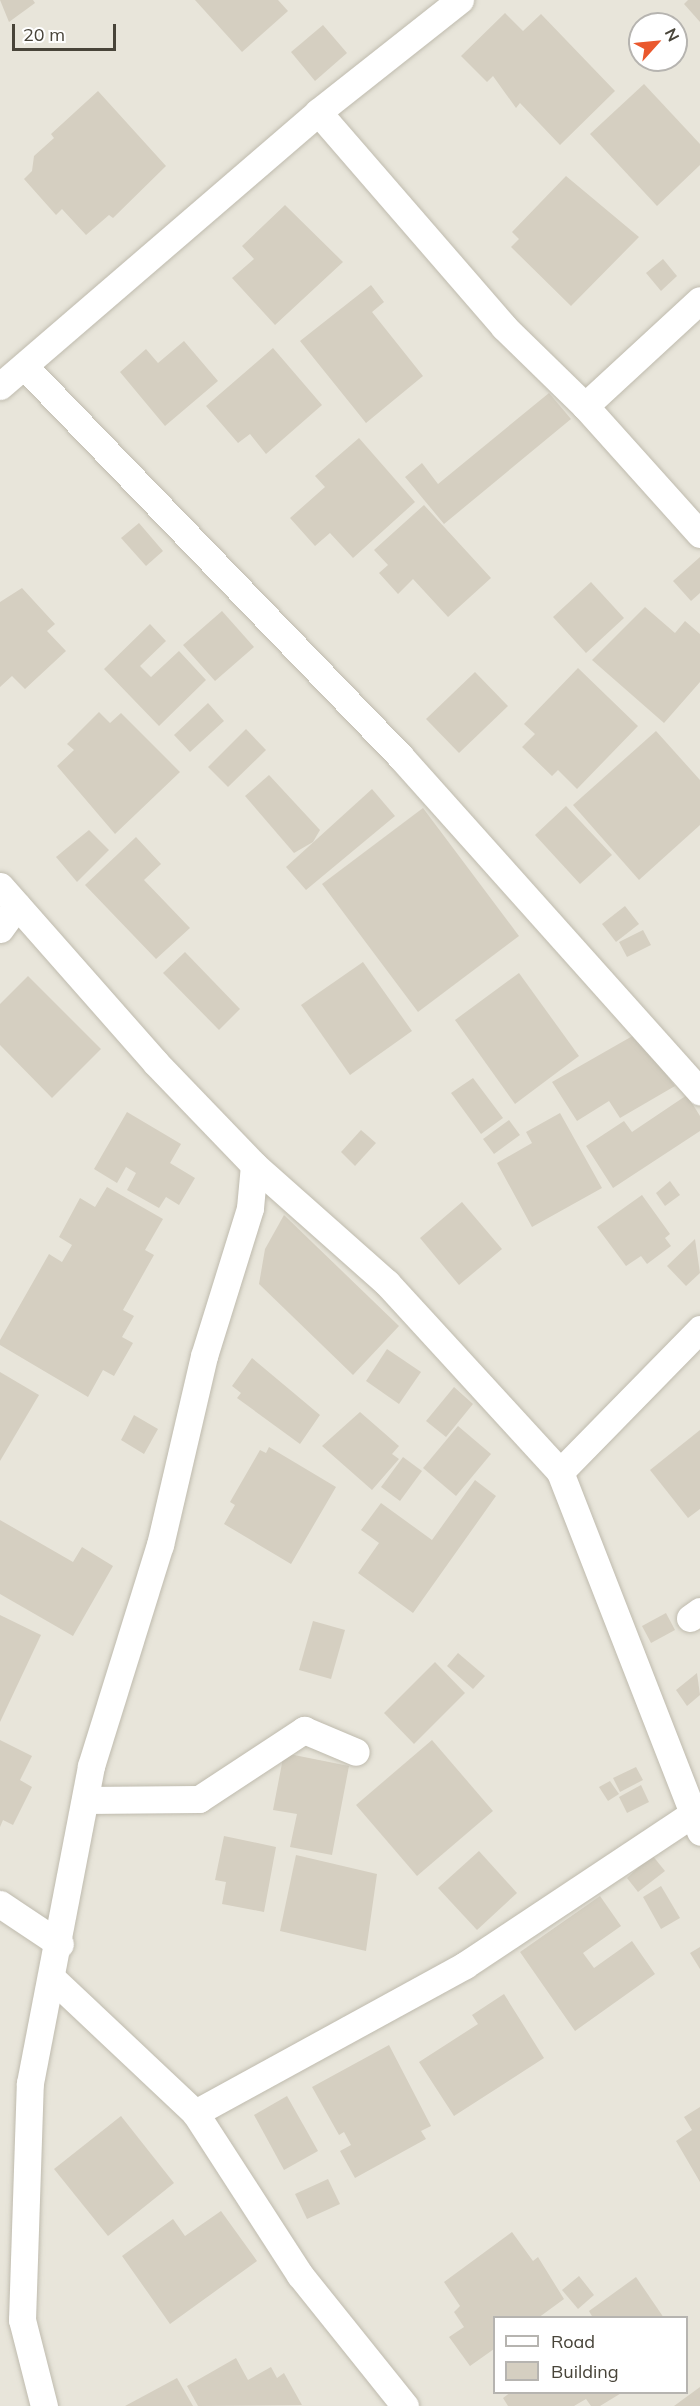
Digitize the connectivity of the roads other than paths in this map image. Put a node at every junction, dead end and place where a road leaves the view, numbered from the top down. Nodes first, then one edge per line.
1 (459, 0) edge
2 (318, 112) junction
3 (700, 300) edge
4 (26, 368) junction
5 (0, 386) edge
6 (585, 406) junction
7 (700, 534) edge
8 (9, 896) edge
9 (0, 929) edge
10 (700, 1091) edge
11 (255, 1165) junction
12 (700, 1329) edge
13 (560, 1472) junction
14 (356, 1752) dead end
15 (85, 1800) junction
16 (696, 1823) edge
17 (0, 1904) edge
18 (60, 1944) junction
19 (53, 1979) junction
20 (195, 2114) junction
21 (0, 2305) edge
22 (22, 2320) junction
23 (44, 2406) edge
24 (405, 2406) edge

1 - 2 street
2 - 4 street
2 - 6 street
3 - 6 street
4 - 5 street
4 - 10 street
6 - 7 street
8 - 9 street
8 - 11 street
11 - 13 street
11 - 15 street
12 - 13 street
13 - 16 street
14 - 15 street
15 - 18 street
16 - 20 street
17 - 18 street
18 - 19 street
19 - 20 street
19 - 22 street
20 - 24 street
21 - 22 street
22 - 23 street

